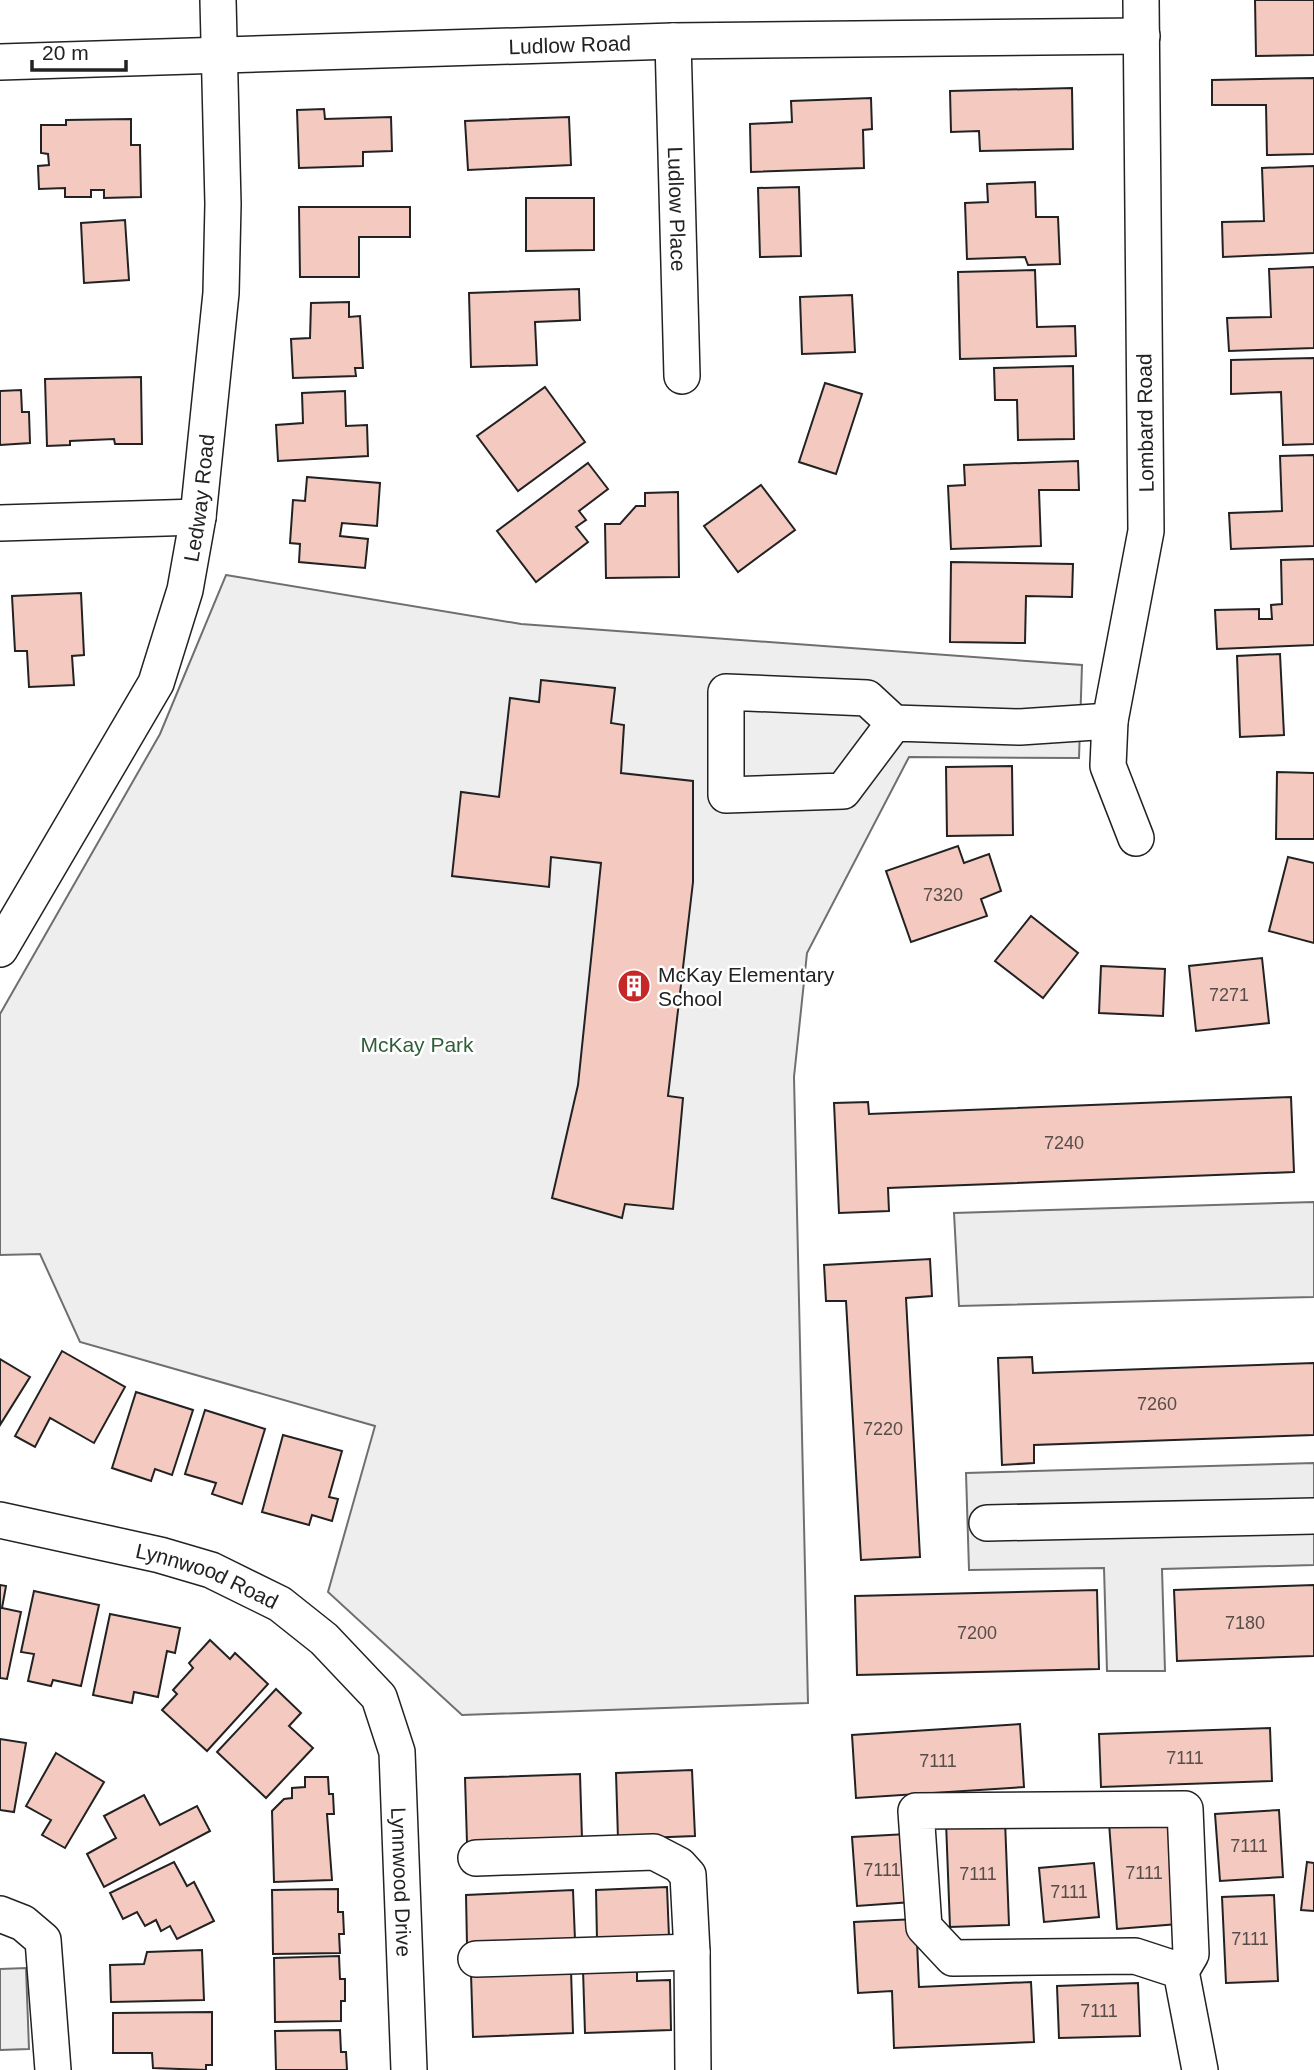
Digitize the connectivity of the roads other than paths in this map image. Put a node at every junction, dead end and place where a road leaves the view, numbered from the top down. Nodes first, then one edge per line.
1 (218, 0) edge
2 (1141, 0) edge
3 (1142, 36) junction
4 (673, 41) junction
5 (220, 55) junction
6 (0, 62) edge
7 (682, 376) dead end
8 (198, 517) junction
9 (0, 523) edge
10 (1110, 721) junction
11 (894, 723) junction
12 (1136, 838) dead end
13 (0, 948) edge
14 (1314, 1516) edge
15 (0, 1520) edge
16 (987, 1523) dead end
17 (379, 1697) joint
18 (476, 1858) dead end
19 (0, 1914) edge
20 (692, 1952) junction
21 (476, 1959) dead end
22 (1181, 1971) junction
23 (53, 2070) edge
24 (409, 2070) edge
25 (693, 2070) edge
26 (1200, 2070) edge

1 - 5 street, Ledway Road
2 - 3 street, Lombard Road
3 - 4 street, Ludlow Road
3 - 10 street, Lombard Road
4 - 5 street, Ludlow Road
4 - 7 street, Ludlow Place
5 - 6 street, Ludlow Road
5 - 8 street, Ledway Road
8 - 9 street
8 - 13 street, Ledway Road
10 - 11 street
10 - 12 street, Lombard Road
11 - 11 street
14 - 16 street
15 - 17 street, Lynnwood Road
17 - 24 street, Lynnwood Drive
18 - 20 street
19 - 23 street
20 - 21 street
20 - 25 street
22 - 22 street
22 - 26 street

